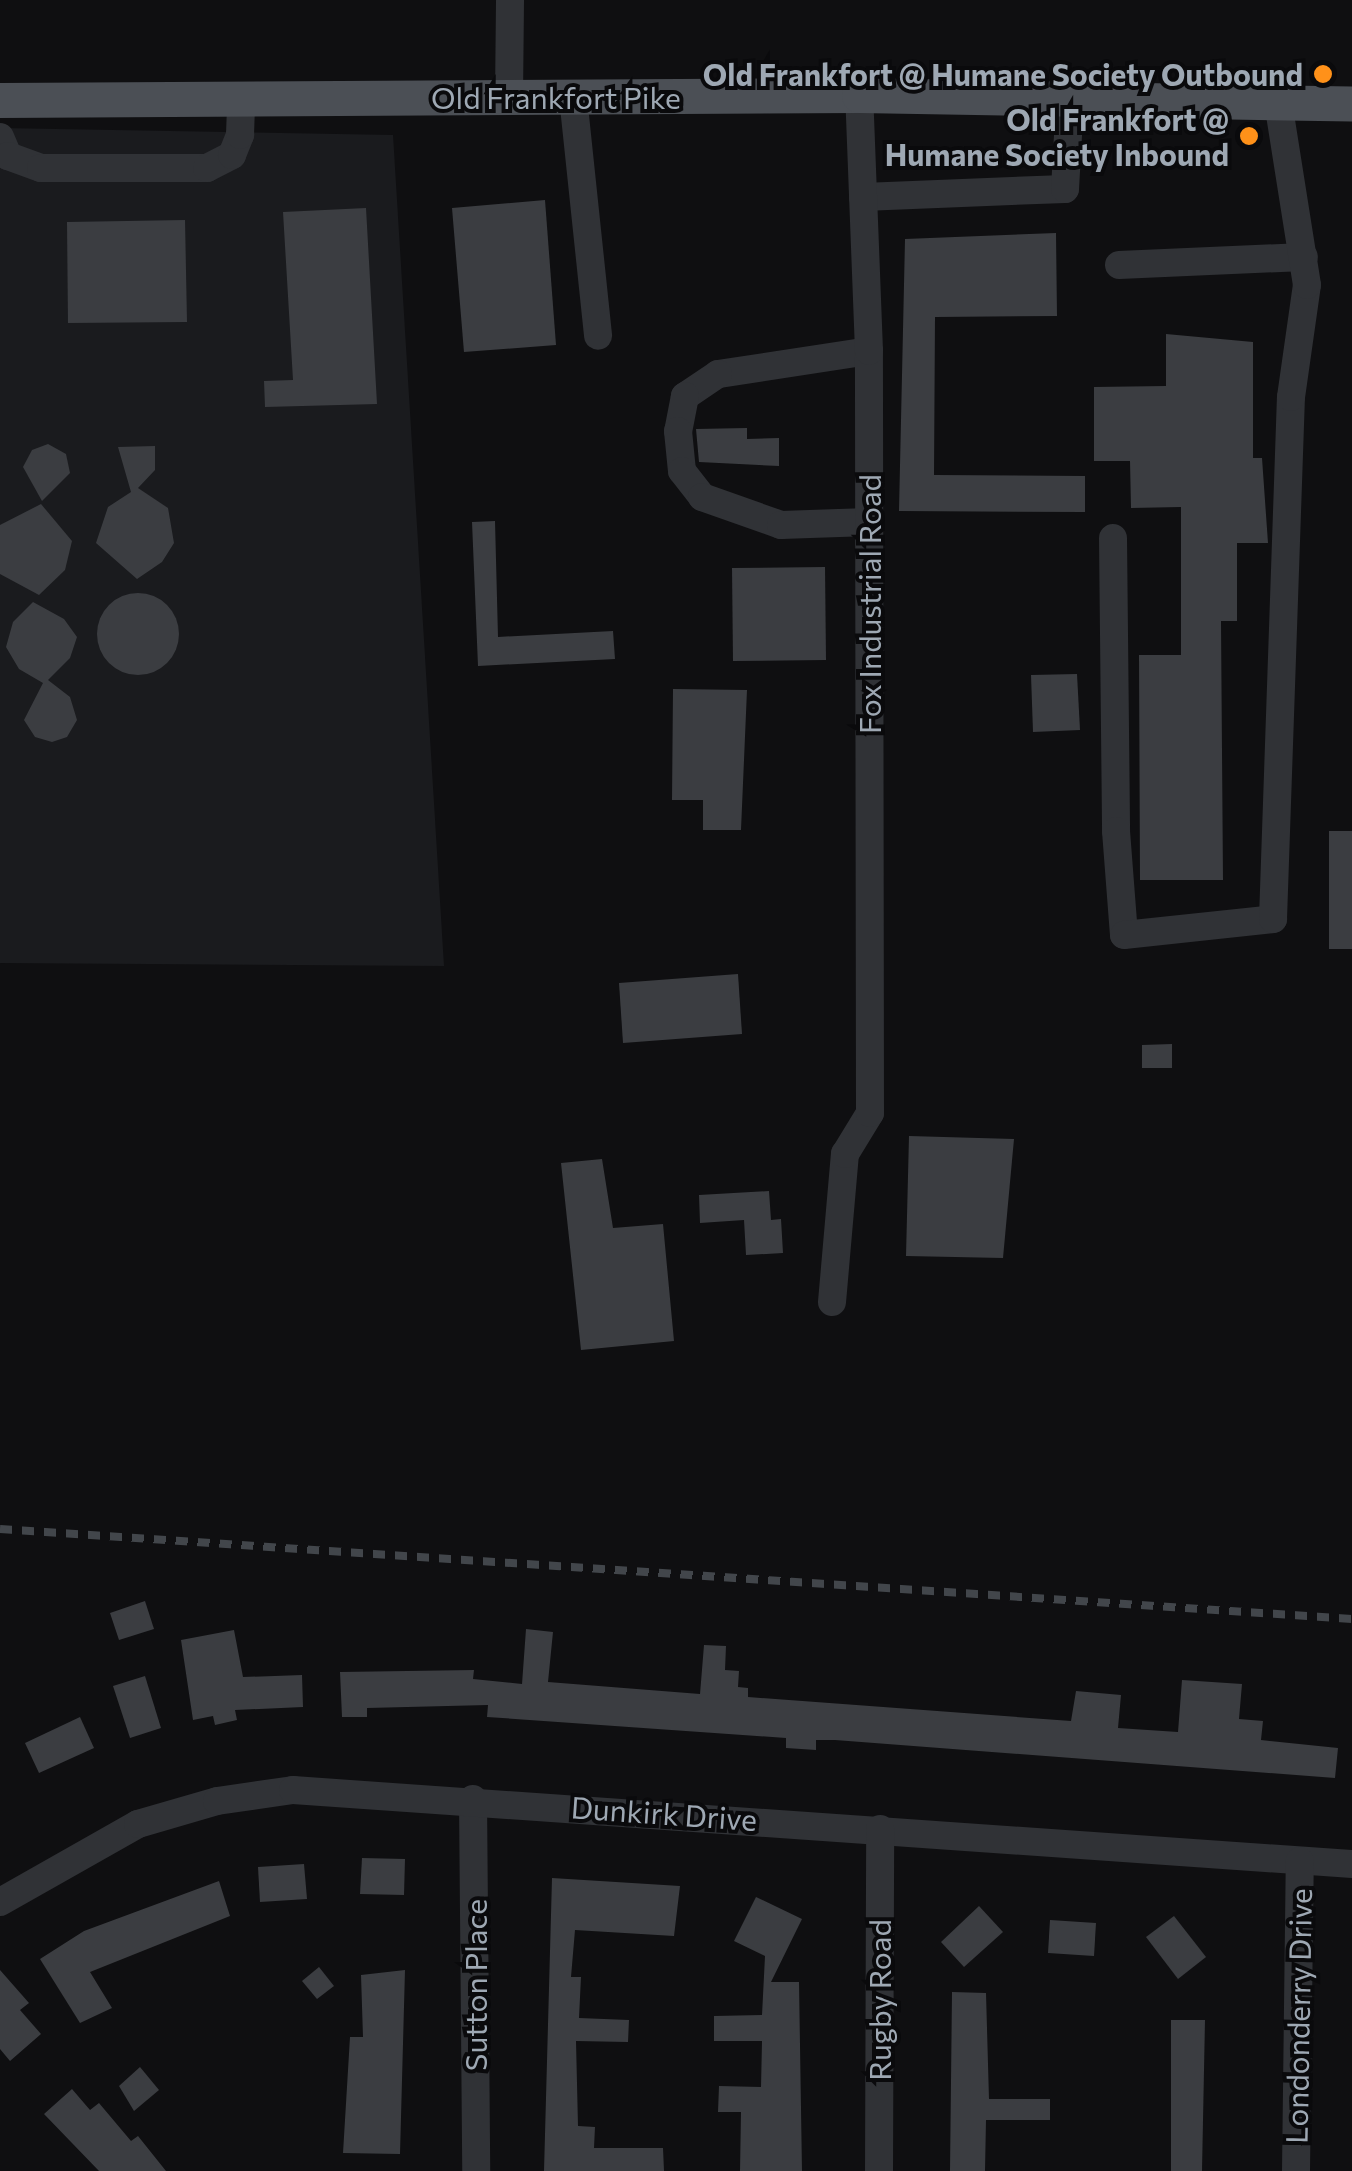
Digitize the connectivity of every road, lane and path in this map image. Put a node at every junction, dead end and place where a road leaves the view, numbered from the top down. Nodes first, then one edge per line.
1 (510, 0) edge
2 (858, 95) junction
3 (509, 97) junction
4 (573, 97) junction
5 (241, 98) junction
6 (0, 100) edge
7 (1070, 100) junction
8 (1278, 102) junction
9 (1352, 104) edge
10 (0, 137) edge
11 (862, 197) junction
12 (1304, 257) junction
13 (1119, 265) dead end
14 (598, 336) dead end
15 (868, 351) junction
16 (869, 522) junction
17 (1112, 538) dead end
18 (832, 1302) dead end
19 (473, 1799) junction
20 (880, 1829) junction
21 (1300, 1861) junction
22 (1352, 1864) edge
23 (0, 1902) edge
24 (476, 2171) edge
25 (879, 2171) edge
26 (1296, 2171) edge

1 - 3 street
2 - 4 main road, Old Frankfort Pike
2 - 7 main road, Old Frankfort Pike
2 - 11 street, Fox Industrial Road
3 - 4 main road, Old Frankfort Pike
3 - 5 main road, Old Frankfort Pike
4 - 14 street
5 - 6 main road, Old Frankfort Pike
5 - 10 street
7 - 8 main road, Old Frankfort Pike
7 - 11 street
8 - 9 main road, Old Frankfort Pike
8 - 12 street
11 - 15 street, Fox Industrial Road
12 - 13 street
12 - 17 street
15 - 16 street, Fox Industrial Road
15 - 16 street
16 - 18 street, Fox Industrial Road
19 - 20 street, Dunkirk Drive
19 - 23 street, Dunkirk Drive
19 - 24 street, Sutton Place
20 - 21 street, Dunkirk Drive
20 - 25 street, Rugby Road
21 - 22 street, Dunkirk Drive
21 - 26 street, Londonderry Drive

